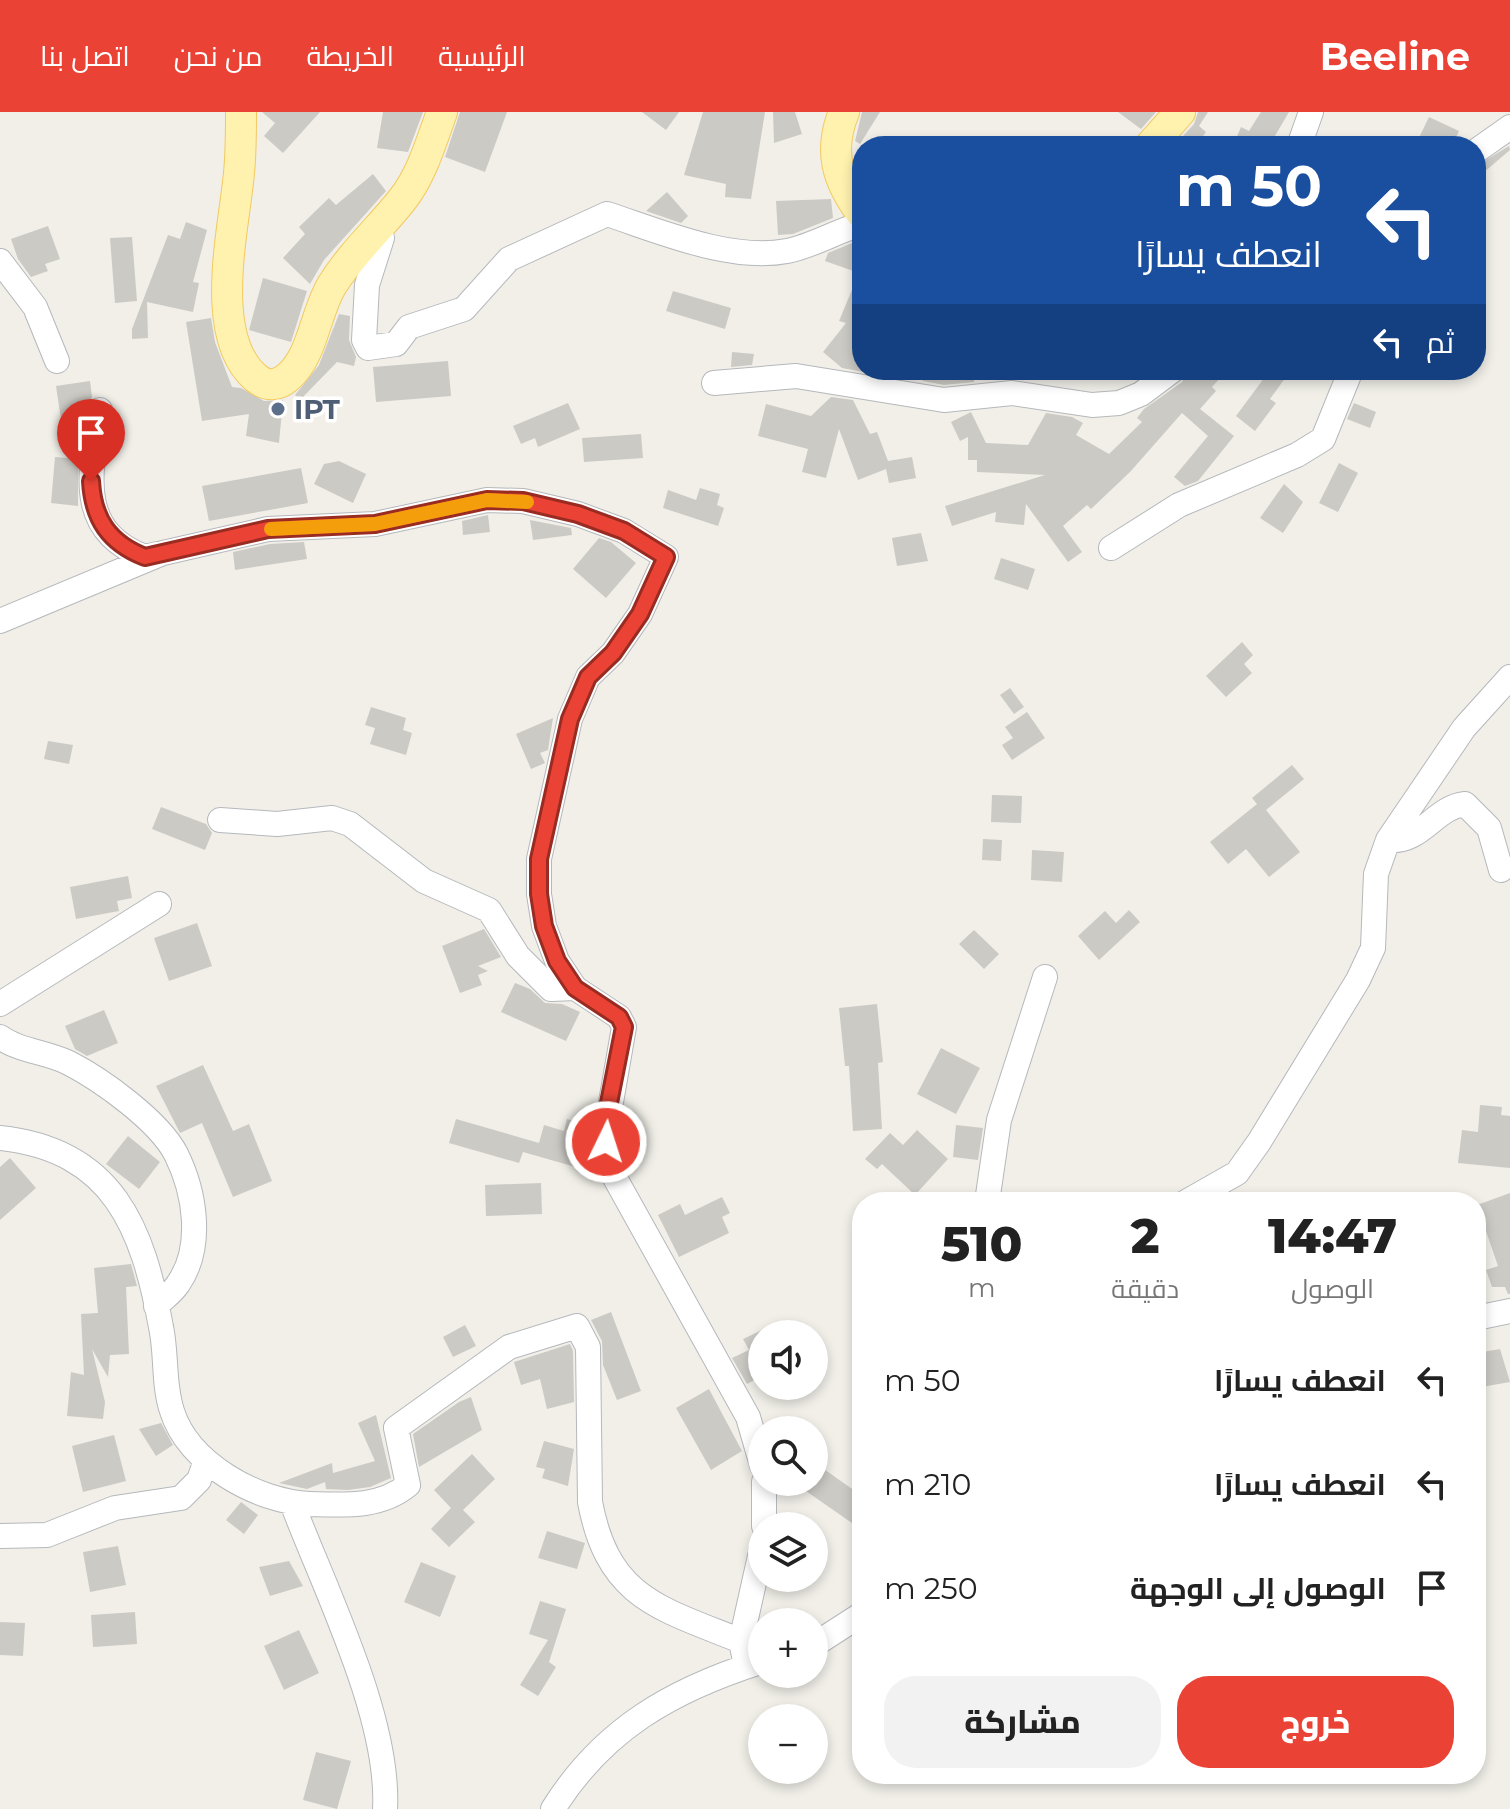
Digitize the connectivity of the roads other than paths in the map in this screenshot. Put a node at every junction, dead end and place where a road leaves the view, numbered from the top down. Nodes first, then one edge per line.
1 (241, 112) edge
2 (442, 112) edge
3 (844, 112) edge
4 (1180, 112) edge
5 (1311, 112) edge
6 (1510, 127) edge
7 (1159, 136) edge
8 (1303, 136) edge
9 (1486, 144) edge
10 (852, 198) edge
11 (852, 228) edge
12 (369, 235) junction
13 (0, 261) edge
14 (57, 361) dead end
15 (1160, 380) edge
16 (1347, 380) edge
17 (714, 383) dead end
18 (100, 410) dead end
19 (1111, 548) dead end
20 (163, 553) junction
21 (0, 621) edge
22 (1510, 677) edge
23 (220, 820) dead end
24 (1388, 840) junction
25 (1501, 870) dead end
26 (159, 904) dead end
27 (1045, 977) dead end
28 (575, 988) junction
29 (0, 1004) edge
30 (0, 1037) edge
31 (0, 1138) edge
32 (988, 1192) edge
33 (1207, 1192) edge
34 (156, 1306) junction
35 (1510, 1311) edge
36 (1486, 1316) edge
37 (748, 1417) edge
38 (205, 1463) junction
39 (292, 1503) junction
40 (0, 1536) edge
41 (752, 1592) edge
42 (852, 1620) edge
43 (828, 1636) edge
44 (741, 1641) junction
45 (748, 1653) edge
46 (748, 1666) edge
47 (385, 1809) edge
48 (553, 1809) edge

1 - 12 main road
2 - 12 main road
3 - 10 main road
4 - 7 main road
5 - 8 street
6 - 9 street
11 - 12 street
13 - 14 street
15 - 17 street
16 - 19 street
18 - 20 street
20 - 21 street
20 - 28 street
22 - 24 street
23 - 28 street
24 - 25 street
24 - 33 street
26 - 29 street
27 - 32 street
28 - 37 street
30 - 34 street
31 - 34 street
34 - 38 street
35 - 36 street
38 - 39 street
38 - 40 street
39 - 44 street
39 - 47 street
41 - 44 street
42 - 43 street
44 - 45 street
46 - 48 street

